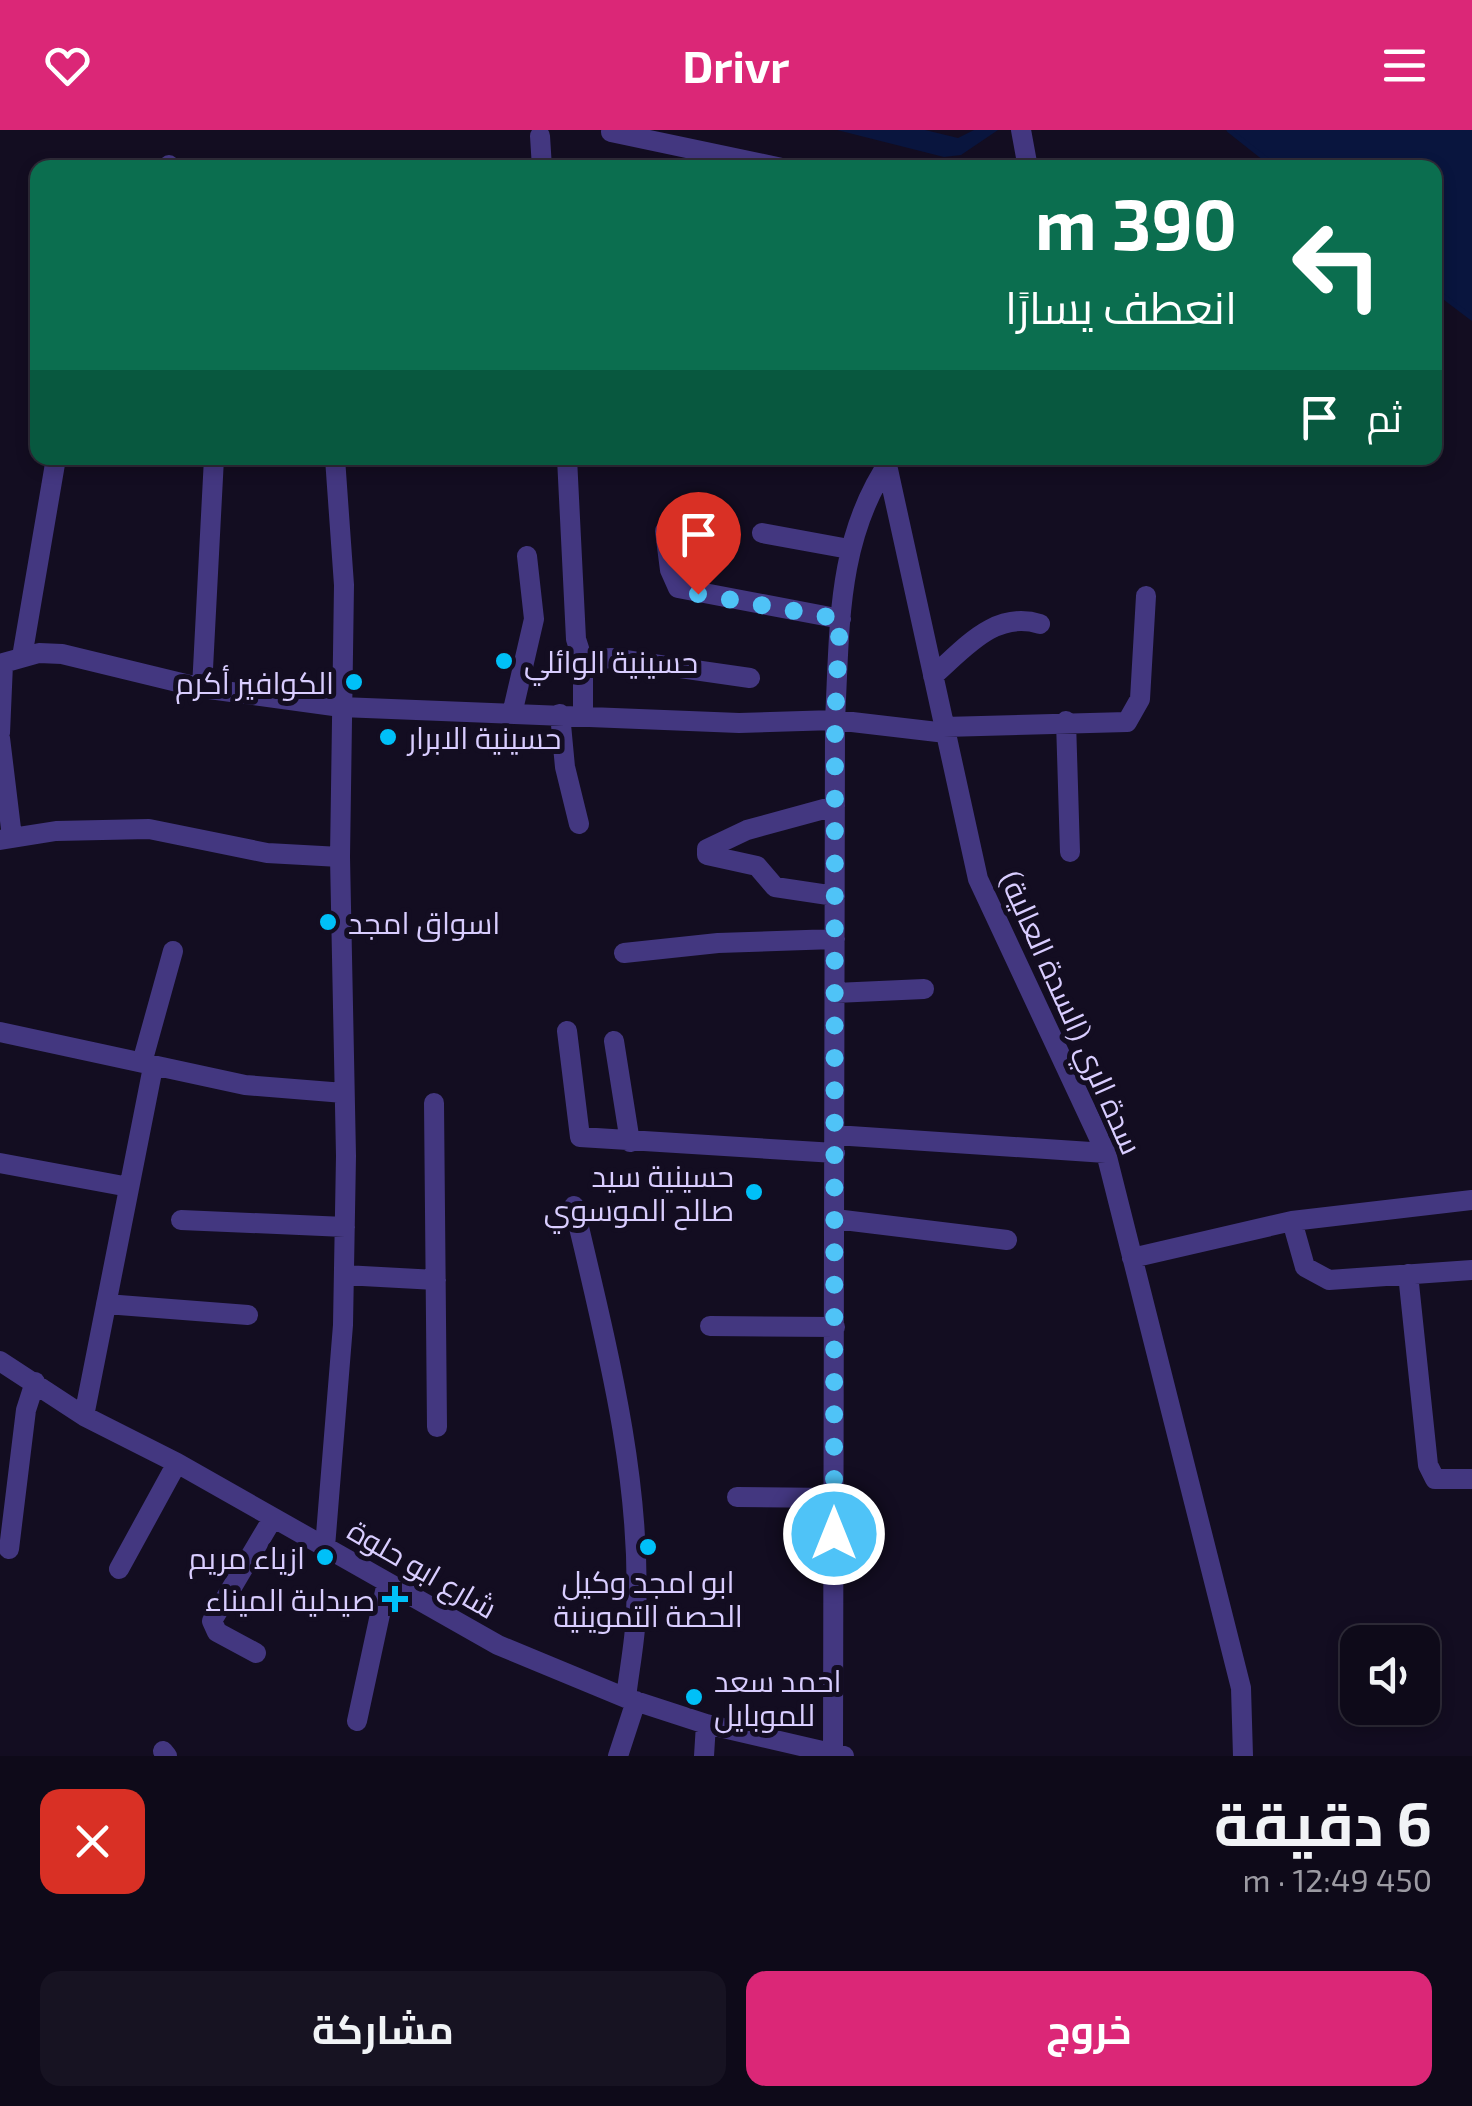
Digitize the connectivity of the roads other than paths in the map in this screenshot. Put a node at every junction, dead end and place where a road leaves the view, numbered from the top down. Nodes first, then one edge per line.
1 (1021, 130) edge
2 (611, 132) edge
3 (540, 136) dead end
4 (542, 160) edge
5 (744, 160) edge
6 (1027, 160) edge
7 (54, 465) edge
8 (214, 465) edge
9 (335, 465) edge
10 (568, 465) edge
11 (888, 465) edge
12 (891, 465) edge
13 (665, 531) dead end
14 (762, 533) dead end
15 (849, 550) junction
16 (527, 556) dead end
17 (1146, 596) dead end
18 (840, 619) junction
19 (1040, 624) dead end
20 (583, 661) junction
21 (8, 662) edge
22 (933, 676) junction
23 (750, 678) dead end
24 (202, 688) junction
25 (342, 707) junction
26 (512, 714) junction
27 (560, 714) junction
28 (583, 714) junction
29 (835, 720) junction
30 (1066, 721) junction
31 (945, 730) junction
32 (0, 735) edge
33 (835, 806) junction
34 (579, 824) dead end
35 (6, 838) edge
36 (1070, 852) dead end
37 (340, 857) junction
38 (835, 896) junction
39 (835, 938) junction
40 (172, 951) dead end
41 (624, 953) dead end
42 (924, 989) dead end
43 (835, 993) junction
44 (568, 1031) dead end
45 (0, 1032) edge
46 (614, 1041) dead end
47 (148, 1063) junction
48 (344, 1093) junction
49 (434, 1103) dead end
50 (630, 1142) junction
51 (835, 1144) junction
52 (1106, 1153) junction
53 (0, 1162) edge
54 (130, 1187) junction
55 (1472, 1200) edge
56 (574, 1206) dead end
57 (835, 1219) junction
58 (181, 1220) dead end
59 (1292, 1221) junction
60 (345, 1228) junction
61 (1007, 1240) dead end
62 (1132, 1258) junction
63 (1472, 1270) edge
64 (1408, 1274) junction
65 (344, 1275) junction
66 (436, 1280) junction
67 (106, 1304) junction
68 (248, 1316) dead end
69 (710, 1326) dead end
70 (835, 1327) junction
71 (0, 1361) edge
72 (35, 1382) junction
73 (84, 1416) junction
74 (437, 1427) dead end
75 (177, 1463) junction
76 (1472, 1480) edge
77 (737, 1497) dead end
78 (834, 1498) junction
79 (273, 1518) junction
80 (325, 1547) junction
81 (9, 1549) dead end
82 (119, 1569) dead end
83 (386, 1582) junction
84 (256, 1653) dead end
85 (631, 1700) junction
86 (357, 1721) dead end
87 (706, 1724) junction
88 (838, 1755) edge
89 (618, 1756) edge
90 (704, 1756) edge
91 (1244, 1756) edge

1 - 6 street
2 - 5 street
3 - 4 street
7 - 21 street
8 - 24 street
9 - 25 street
10 - 20 street
11 - 15 street
12 - 22 street, سدة الري (السدة العالية)
13 - 18 street
14 - 15 street
15 - 18 street
16 - 26 street
17 - 30 street
18 - 29 street
19 - 22 street
20 - 23 street
20 - 28 street
21 - 24 street
21 - 32 street
22 - 31 street, سدة الري (السدة العالية)
24 - 25 street
25 - 26 street
25 - 37 street
26 - 27 street
27 - 28 street
27 - 34 street
28 - 29 street
29 - 31 street
29 - 33 street
30 - 31 street
30 - 36 street
31 - 52 street, سدة الري (السدة العالية)
32 - 35 street
33 - 38 street
33 - 38 street
35 - 37 street
37 - 48 street
38 - 39 street
39 - 41 street
39 - 43 street
40 - 47 street
42 - 43 street
43 - 51 street
44 - 50 street
45 - 47 street
46 - 50 street
47 - 48 street
47 - 54 street
48 - 60 street
49 - 66 street
50 - 51 street
51 - 52 street
51 - 57 street
52 - 62 street, سدة الري (السدة العالية)
53 - 54 street
54 - 67 street
55 - 59 street
56 - 85 street
57 - 61 street
57 - 70 street
58 - 60 street
59 - 62 street
59 - 64 street
60 - 65 street
62 - 91 street, سدة الري (السدة العالية)
63 - 64 street
64 - 76 street
65 - 66 street
65 - 80 street
66 - 74 street
67 - 68 street
67 - 73 street
69 - 70 street
70 - 78 street
71 - 72 street, شارع ابو حلوة
72 - 73 street, شارع ابو حلوة
72 - 81 street
73 - 75 street, شارع ابو حلوة
75 - 79 street, شارع ابو حلوة
75 - 82 street
77 - 78 street
78 - 88 street
79 - 80 street, شارع ابو حلوة
79 - 84 street
80 - 83 street, شارع ابو حلوة
83 - 85 street, شارع ابو حلوة
83 - 86 street
85 - 87 street, شارع ابو حلوة
85 - 89 street
87 - 88 street, شارع ابو حلوة
87 - 90 street

